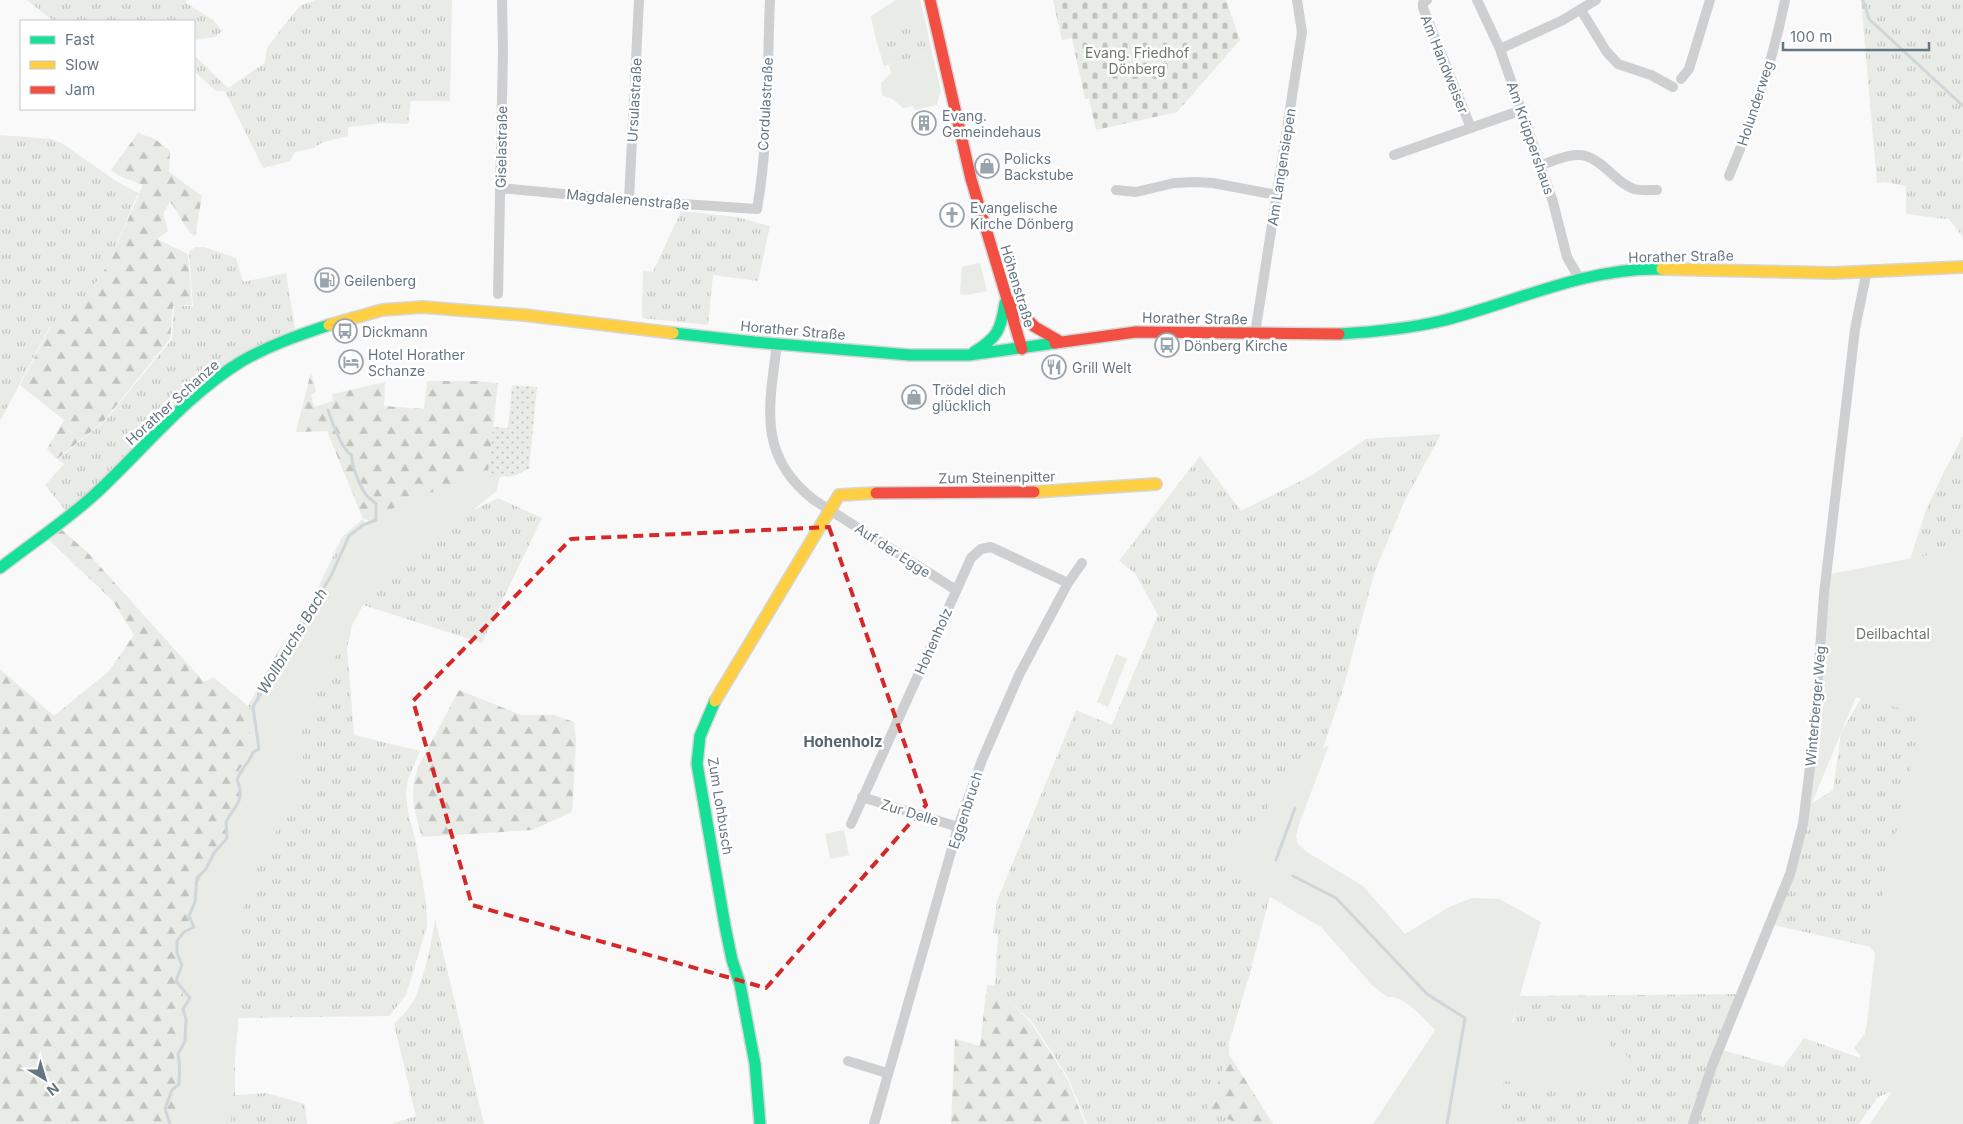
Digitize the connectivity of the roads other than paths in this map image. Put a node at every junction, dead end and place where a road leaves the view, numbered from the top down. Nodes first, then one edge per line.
1 (502, 0) edge
2 (639, 0) edge
3 (770, 0) edge
4 (930, 0) edge
5 (1297, 0) edge
6 (1427, 0) edge
7 (1477, 0) edge
8 (1596, 0) edge
9 (1710, 0) edge
10 (1785, 0) edge
11 (1581, 10) junction
12 (1500, 49) junction
13 (1682, 79) dead end
14 (1673, 87) dead end
15 (1522, 110) junction
16 (1471, 128) junction
17 (1394, 155) dead end
18 (1541, 165) junction
19 (1729, 176) dead end
20 (500, 188) junction
21 (1116, 190) dead end
22 (1658, 190) dead end
23 (1277, 195) junction
24 (629, 200) junction
25 (757, 209) joint
26 (1963, 267) edge
27 (1867, 270) junction
28 (1579, 278) junction
29 (498, 294) dead end
30 (1005, 297) junction
31 (422, 307) joint
32 (1255, 334) junction
33 (1061, 342) junction
34 (777, 344) junction
35 (1022, 348) junction
36 (969, 355) junction
37 (1156, 484) dead end
38 (839, 495) joint
39 (830, 509) junction
40 (1082, 563) dead end
41 (0, 568) edge
42 (1068, 584) junction
43 (956, 590) junction
44 (862, 797) junction
45 (851, 824) dead end
46 (958, 827) junction
47 (848, 1062) dead end
48 (887, 1073) junction
49 (760, 1124) edge
50 (874, 1124) edge
51 (1693, 1124) edge

1 - 20 street, Giselastraße
2 - 24 street, Ursulastraße
3 - 25 street, Cordulastraße
4 - 30 main road, Höhenstraße
5 - 23 street, Am Langensiepen
6 - 16 street, Am Handweiser
7 - 12 street, Am Krüppershaus
8 - 11 street
9 - 13 street
10 - 19 street, Holunderweg
11 - 12 street
11 - 14 street
12 - 15 street, Am Krüppershaus
15 - 16 street, Am Handweiser
15 - 18 street, Am Krüppershaus
16 - 17 street, Am Handweiser
18 - 22 street
18 - 28 street, Am Krüppershaus
20 - 24 street, Magdalenenstraße
20 - 29 street, Giselastraße
21 - 23 street
23 - 32 street, Am Langensiepen
24 - 25 street, Magdalenenstraße
26 - 27 main road, Horather Straße
27 - 28 main road, Horather Straße
27 - 51 street, Winterberger Weg
28 - 32 main road, Horather Straße
30 - 33 main road
30 - 35 main road, Höhenstraße
30 - 36 main road
31 - 34 main road, Horather Straße
31 - 41 main road, Horather Schanze
32 - 33 main road, Horather Straße
33 - 35 main road, Horather Straße
34 - 36 main road, Horather Straße
34 - 39 street, Auf der Egge
35 - 36 main road, Horather Straße
37 - 38 main road, Zum Steinenpitter
38 - 39 main road, Zum Lohbusch
39 - 43 street, Auf der Egge
39 - 49 main road, Zum Lohbusch
40 - 42 street, Eggenbruch
42 - 43 street, Hohenholz
42 - 46 street, Eggenbruch
43 - 44 street, Hohenholz
44 - 45 street, Hohenholz
44 - 46 street, Zur Delle
46 - 48 street, Eggenbruch
47 - 48 street
48 - 50 street, Eggenbruch

